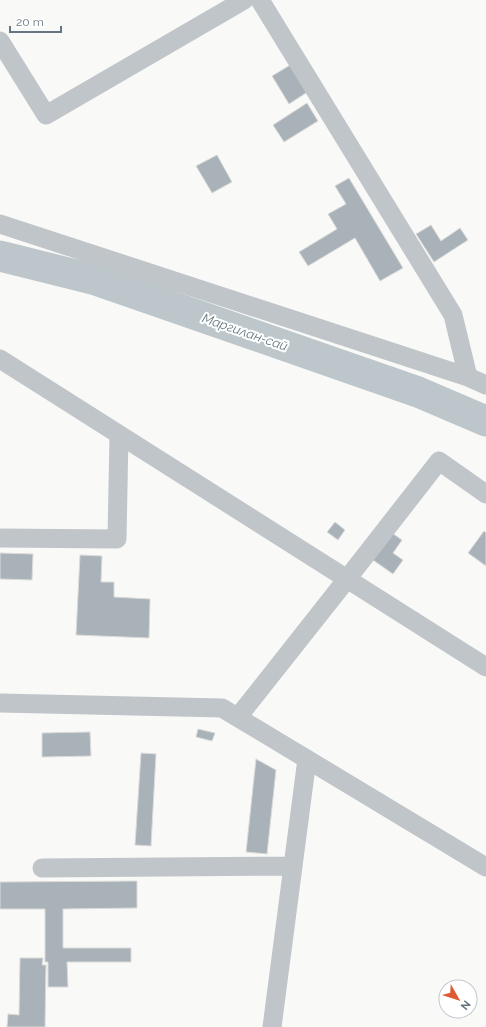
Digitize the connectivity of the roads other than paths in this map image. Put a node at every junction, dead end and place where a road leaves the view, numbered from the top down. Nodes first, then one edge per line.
1 (244, 0) edge
2 (260, 0) edge
3 (0, 41) edge
4 (0, 224) edge
5 (0, 359) edge
6 (468, 377) junction
7 (486, 385) edge
8 (119, 435) junction
9 (486, 494) edge
10 (0, 538) edge
11 (347, 580) junction
12 (486, 668) edge
13 (0, 703) edge
14 (238, 717) junction
15 (307, 759) junction
16 (293, 866) junction
17 (486, 867) edge
18 (42, 868) dead end
19 (272, 1027) edge

1 - 3 street
2 - 6 street
4 - 6 street
5 - 8 street
6 - 7 street
8 - 10 street
8 - 11 street
9 - 11 street
11 - 12 street
11 - 14 street
13 - 14 street
14 - 15 street
15 - 16 street
15 - 17 street
16 - 18 street
16 - 19 street

